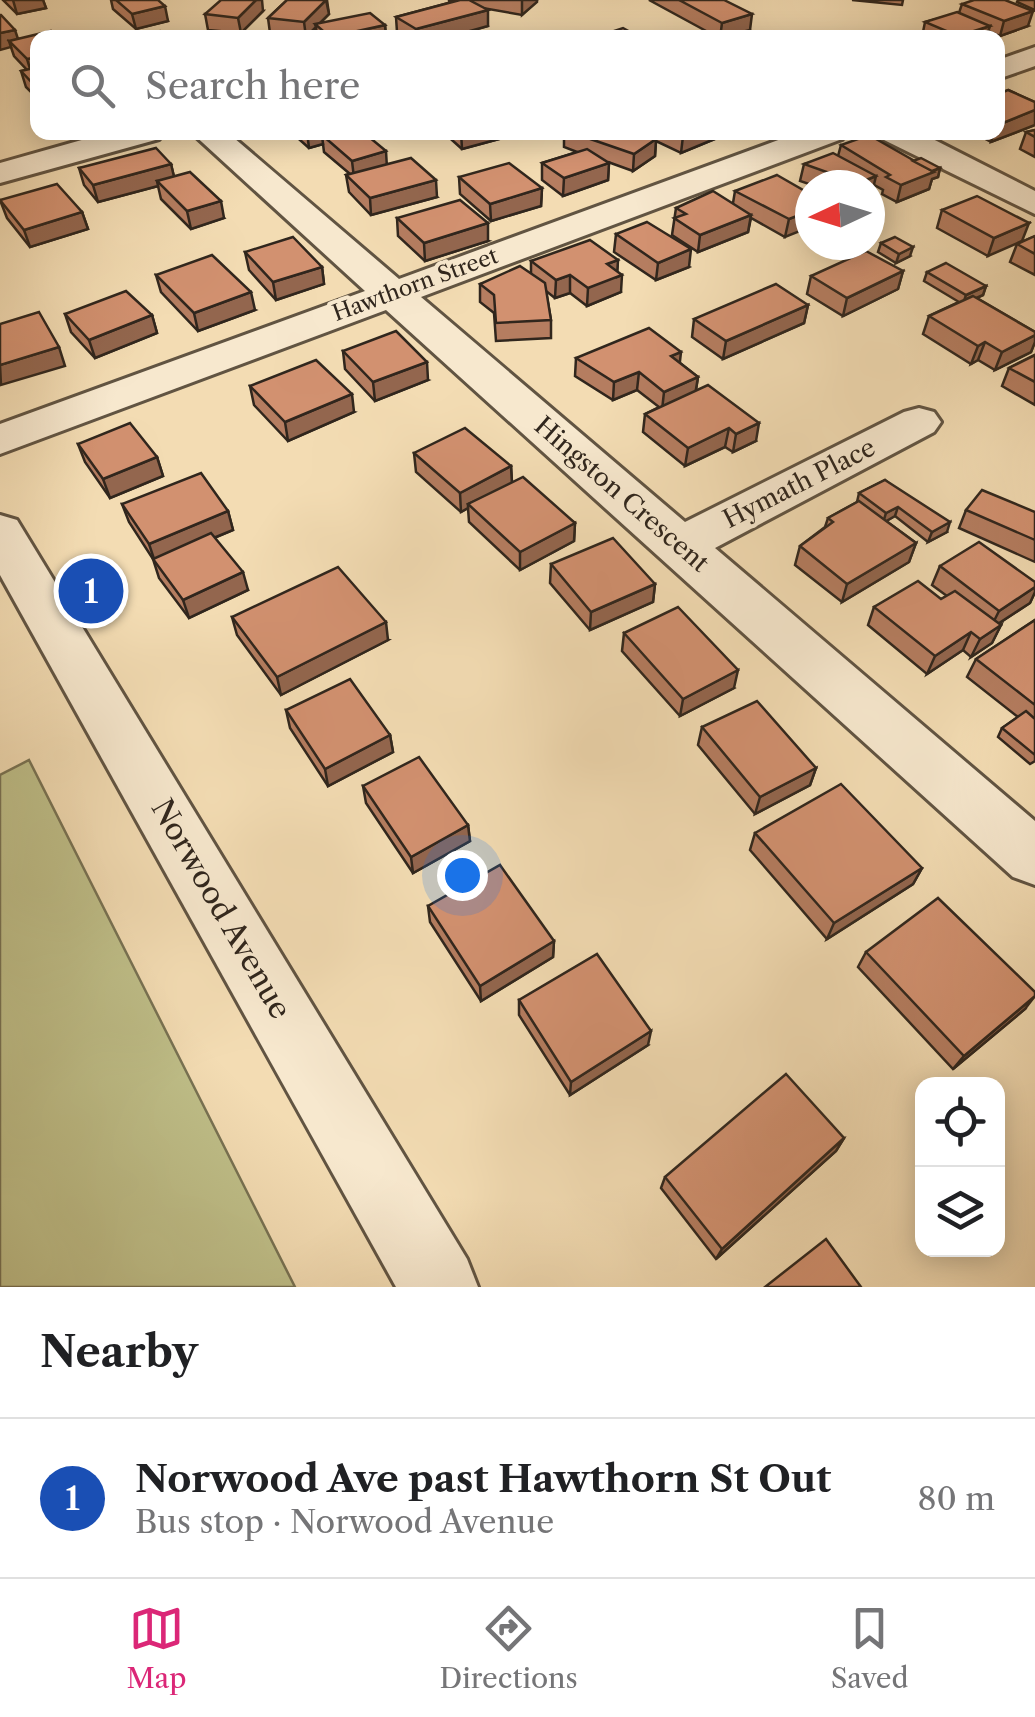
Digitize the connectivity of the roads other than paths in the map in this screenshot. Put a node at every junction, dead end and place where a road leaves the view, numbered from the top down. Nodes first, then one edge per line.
1 (1035, 56) edge
2 (1005, 67) edge
3 (116, 140) edge
4 (216, 140) edge
5 (809, 140) edge
6 (909, 140) edge
7 (3, 168) edge
8 (1035, 204) edge
9 (391, 293) junction
10 (919, 422) dead end
11 (0, 440) edge
12 (0, 532) edge
13 (680, 545) junction
14 (1035, 858) edge
15 (438, 1287) edge

1 - 2 street
3 - 7 street
4 - 9 street, Hingston Crescent
5 - 9 street, Hawthorn Street
6 - 8 street
9 - 11 street, Hawthorn Street
9 - 13 street, Hingston Crescent
10 - 13 street, Hymath Place
12 - 15 street, Norwood Avenue
13 - 14 street, Hingston Crescent

